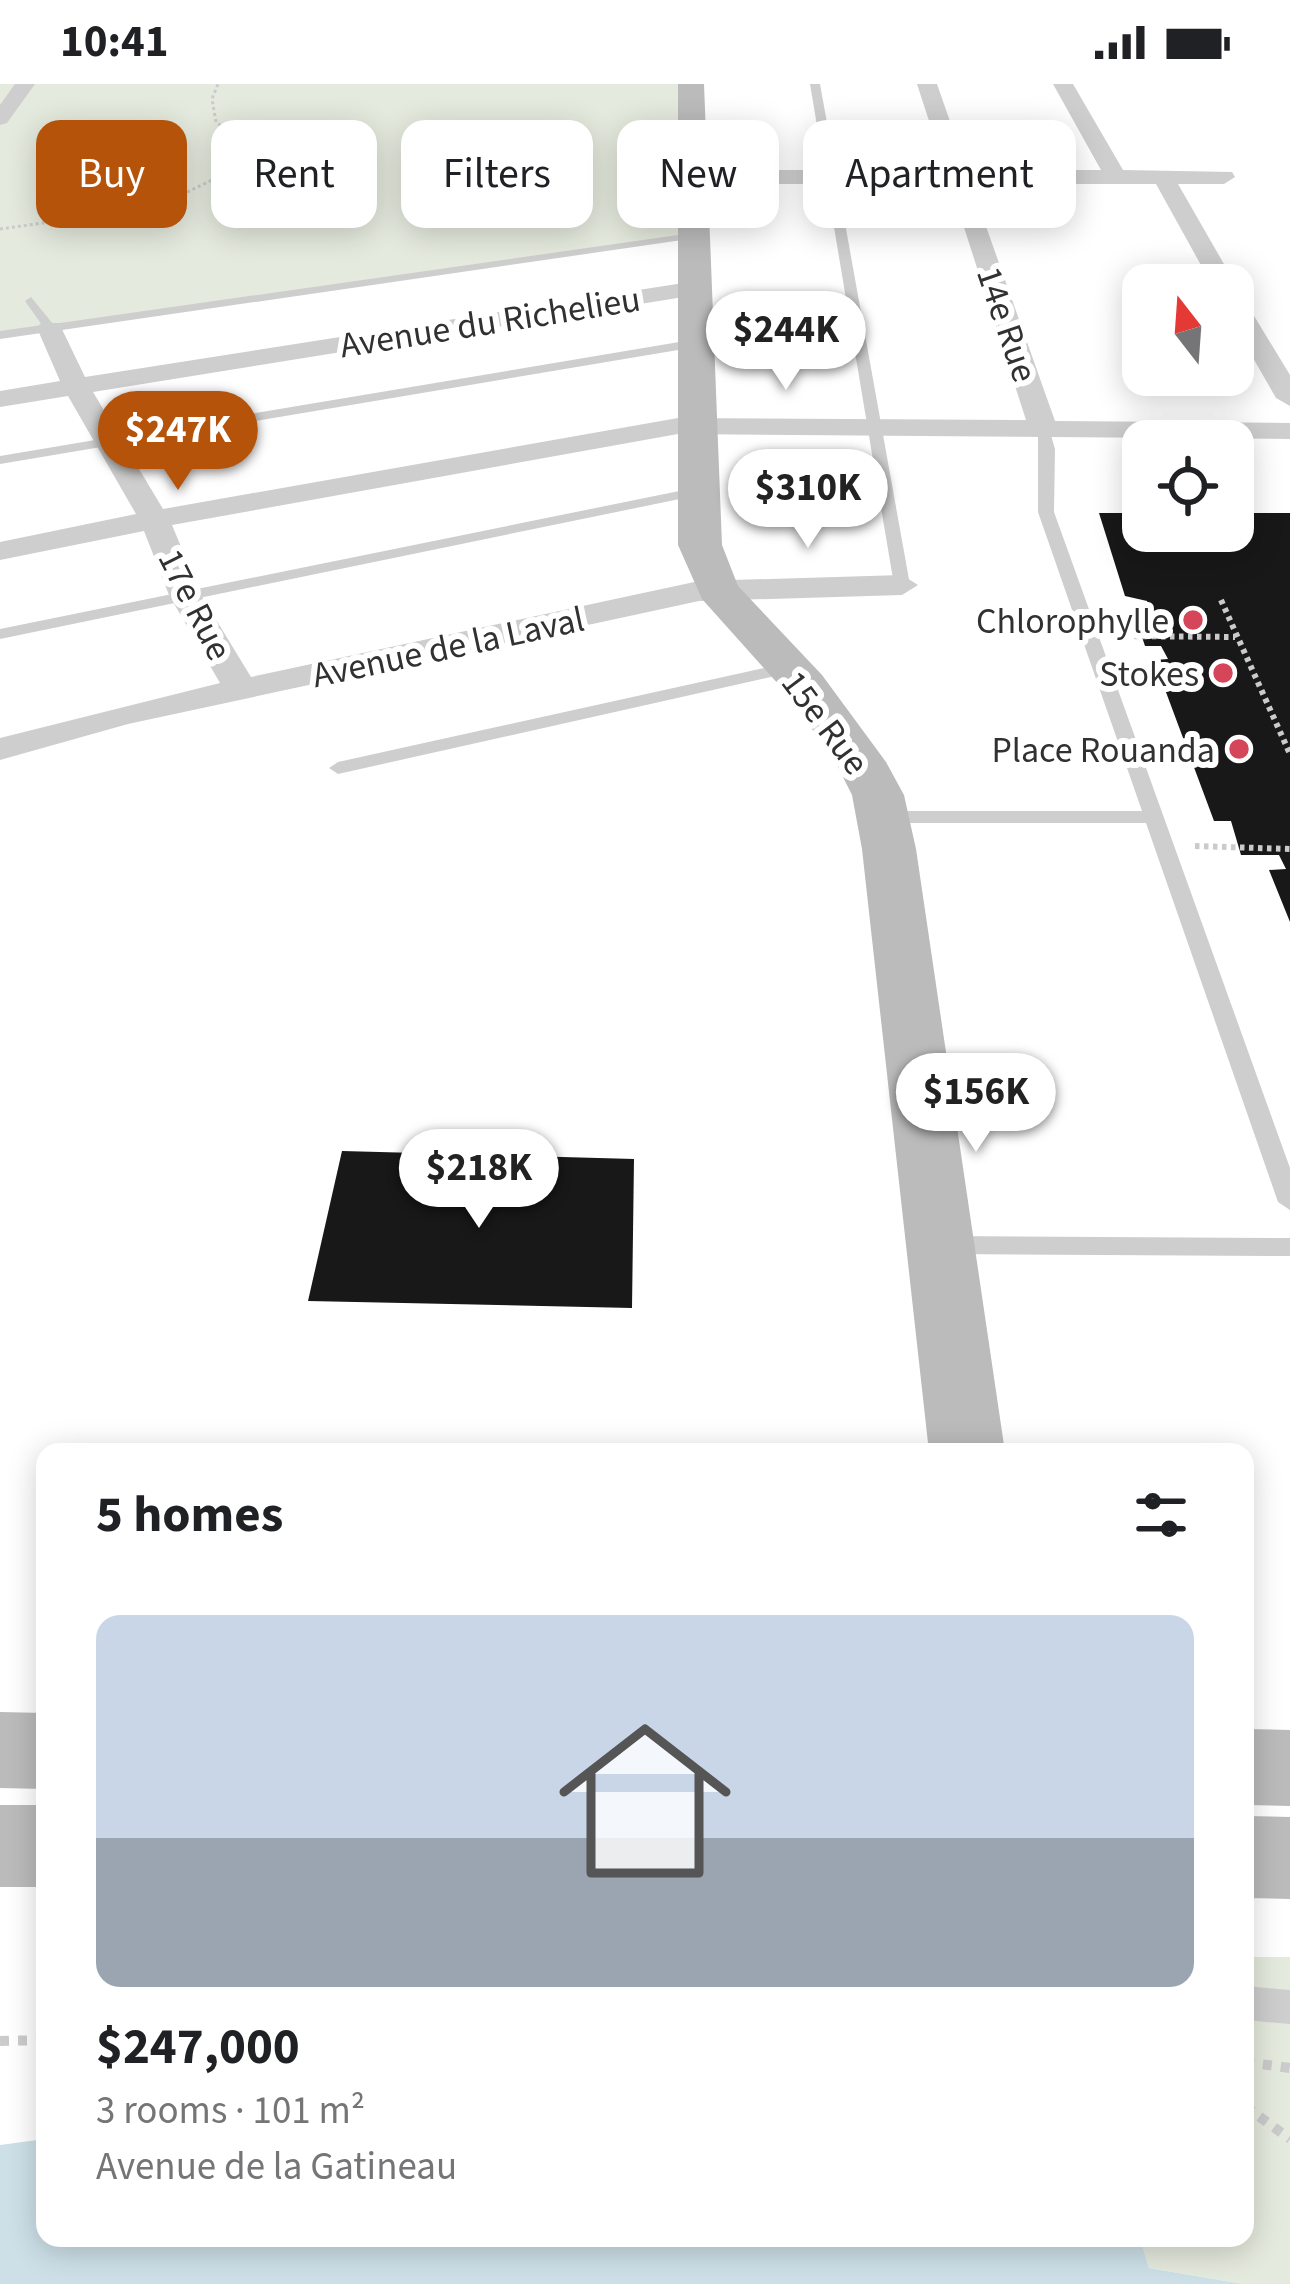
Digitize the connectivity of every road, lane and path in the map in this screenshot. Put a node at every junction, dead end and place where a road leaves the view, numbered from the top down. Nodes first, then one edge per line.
1 (25, 84) edge
2 (218, 84) edge
3 (691, 84) edge
4 (814, 84) edge
5 (927, 84) edge
6 (1063, 84) edge
7 (0, 118) edge
8 (691, 120) edge
9 (821, 120) edge
10 (939, 120) edge
11 (1224, 176) dead end
12 (1163, 177) junction
13 (1076, 178) edge
14 (1116, 178) junction
15 (692, 228) edge
16 (840, 228) edge
17 (975, 228) edge
18 (0, 230) edge
19 (692, 236) junction
20 (1212, 264) edge
21 (696, 288) junction
22 (31, 301) dead end
23 (50, 328) junction
24 (0, 335) edge
25 (1254, 337) edge
26 (697, 343) junction
27 (76, 387) junction
28 (1290, 398) edge
29 (0, 399) edge
30 (698, 425) junction
31 (874, 425) junction
32 (1043, 428) junction
33 (1290, 431) edge
34 (112, 442) junction
35 (0, 460) edge
36 (699, 491) junction
37 (155, 520) junction
38 (0, 550) edge
39 (902, 585) joint
40 (718, 590) junction
41 (185, 596) junction
42 (1221, 600) dead end
43 (0, 634) edge
44 (1094, 636) junction
45 (1235, 637) junction
46 (788, 668) junction
47 (242, 690) junction
48 (0, 749) edge
49 (1290, 754) edge
50 (338, 768) dead end
51 (882, 817) junction
52 (1154, 818) junction
53 (1164, 845) junction
54 (1290, 849) edge
55 (1290, 1202) edge
56 (938, 1244) junction
57 (1290, 1247) edge
58 (966, 1443) edge
59 (0, 1750) edge
60 (36, 1751) edge
61 (1254, 1767) edge
62 (1290, 1768) edge
63 (0, 1846) edge
64 (36, 1846) edge
65 (1254, 1857) edge
66 (1290, 1858) edge
67 (1254, 2004) edge
68 (1290, 2007) edge
69 (36, 2040) edge
70 (0, 2041) edge
71 (1254, 2063) edge
72 (1290, 2068) edge
73 (1254, 2112) edge
74 (1290, 2139) edge

1 - 7 street
2 - 18 path
3 - 8 street, 15e Rue
4 - 9 lane
5 - 10 street, 14e Rue
6 - 14 street
11 - 12 street
12 - 14 street
12 - 20 street
13 - 14 street
15 - 19 street, 15e Rue
16 - 31 lane
17 - 32 street, 14e Rue
19 - 21 street, 15e Rue
19 - 23 lane
21 - 26 street, 15e Rue
21 - 27 street, Avenue du Richelieu
22 - 23 lane
23 - 24 lane
23 - 27 street, 17e Rue
25 - 28 street
26 - 30 street, 15e Rue
26 - 34 lane
27 - 29 street, Avenue du Richelieu
27 - 34 street, 17e Rue
30 - 31 street
30 - 36 street, 15e Rue
30 - 37 street
31 - 32 street
31 - 39 lane
32 - 33 street
32 - 44 lane
34 - 35 lane
34 - 37 street, 17e Rue
36 - 40 street, 15e Rue
36 - 41 lane
37 - 38 street
37 - 41 street, 17e Rue
39 - 40 street, Avenue de la Laval
40 - 46 street, 15e Rue
40 - 47 street, Avenue de la Laval
41 - 43 lane
41 - 47 street, 17e Rue
42 - 45 path
44 - 45 path
44 - 52 lane
45 - 49 path
46 - 50 lane
46 - 51 street, 15e Rue
47 - 48 street, Avenue de la Laval
51 - 52 lane
51 - 56 street, 15e Rue
52 - 53 lane
53 - 54 path
53 - 55 lane
56 - 57 lane
56 - 58 street, 15e Rue
59 - 60 street
61 - 62 street
63 - 64 street
65 - 66 street
67 - 68 lane
69 - 70 path
71 - 72 path
73 - 74 path

